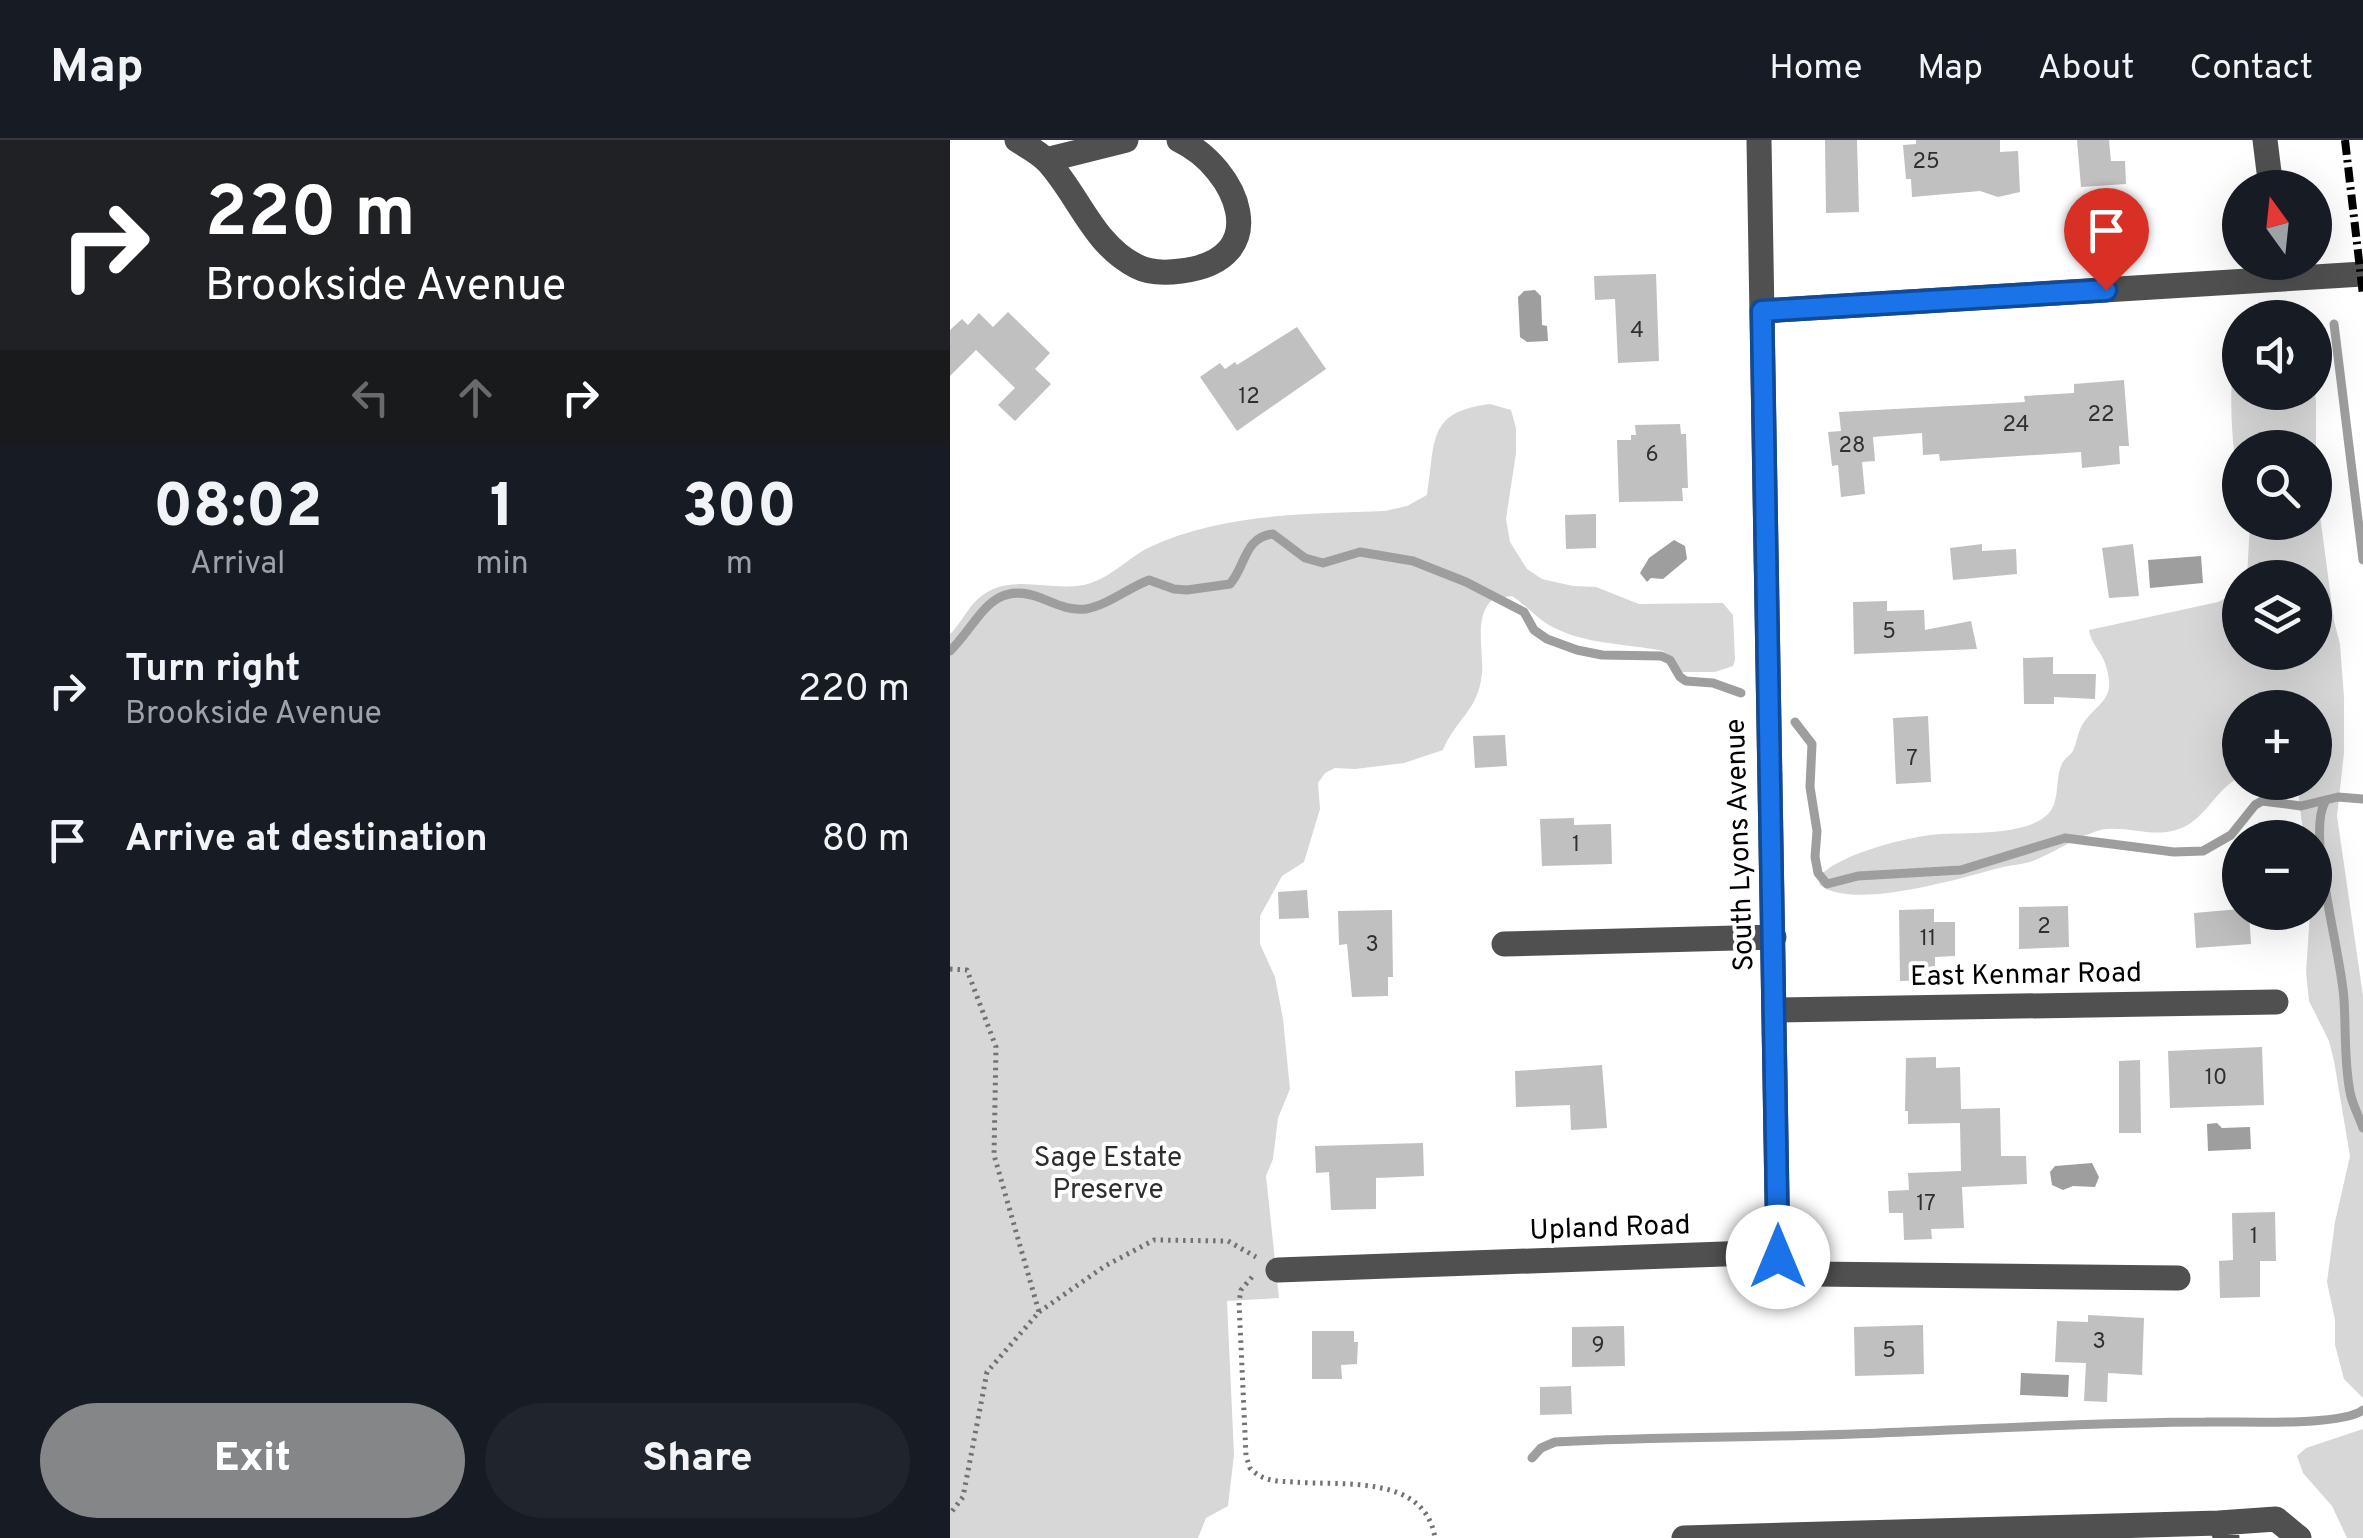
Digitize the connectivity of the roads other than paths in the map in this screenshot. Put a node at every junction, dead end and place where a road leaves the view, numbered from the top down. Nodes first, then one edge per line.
1 (1018, 140) edge
2 (1126, 140) edge
3 (1179, 140) edge
4 (1759, 140) edge
5 (2266, 140) edge
6 (1046, 160) junction
7 (2269, 170) edge
8 (2332, 273) edge
9 (2363, 274) edge
10 (2222, 276) edge
11 (1762, 311) junction
12 (1774, 936) junction
13 (1504, 944) dead end
14 (2276, 1002) dead end
15 (1776, 1010) junction
16 (1778, 1257) junction
17 (1278, 1270) road end
18 (2178, 1278) dead end
19 (2223, 1530) edge
20 (2129, 1532) edge
21 (1906, 1534) edge
22 (1981, 1534) edge
23 (2056, 1534) edge
24 (1830, 1535) edge
25 (1754, 1536) edge
26 (1684, 1538) edge
27 (2299, 1538) edge

1 - 6 street
2 - 6 street
3 - 6 street
4 - 11 street, South Lyons Avenue
5 - 7 street
8 - 9 street
10 - 11 street
11 - 12 street, South Lyons Avenue
12 - 13 street
12 - 15 street, South Lyons Avenue
14 - 15 street, East Kenmar Road
15 - 16 street, South Lyons Avenue
16 - 17 street, Upland Road
16 - 18 street, Upland Road
19 - 20 street
19 - 27 street
20 - 23 street
21 - 22 street
21 - 24 street
22 - 23 street
24 - 25 street
25 - 26 street

